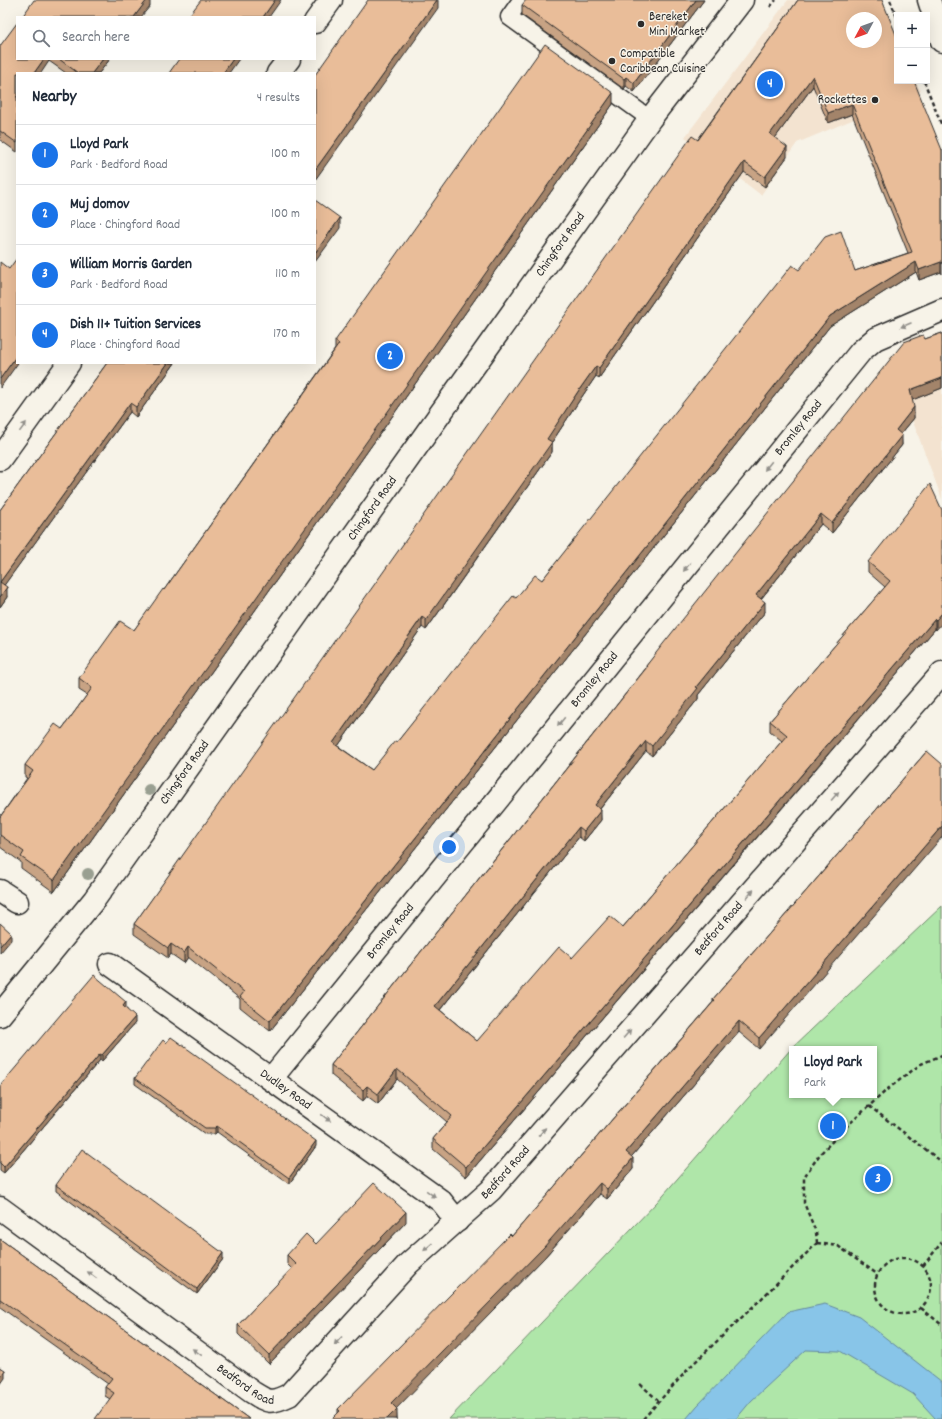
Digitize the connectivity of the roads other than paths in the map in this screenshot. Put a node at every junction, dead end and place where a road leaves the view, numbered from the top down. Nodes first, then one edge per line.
1 (331, 0) edge
2 (521, 0) edge
3 (742, 0) edge
4 (929, 0) edge
5 (316, 21) edge
6 (942, 41) edge
7 (288, 60) edge
8 (279, 72) edge
9 (650, 119) junction
10 (942, 310) edge
11 (68, 364) edge
12 (0, 459) edge
13 (942, 673) edge
14 (110, 964) dead end
15 (0, 1015) edge
16 (271, 1079) junction
17 (0, 1208) edge
18 (457, 1221) junction

1 - 5 street
2 - 9 lane
3 - 9 street, Chingford Road
4 - 6 street
7 - 8 street
9 - 15 street, Chingford Road
10 -> 16 street, Bromley Road
12 -> 11 street
18 -> 13 street, Bedford Road
14 - 16 street, Dudley Road
16 -> 18 street, Dudley Road
18 -> 17 street, Bedford Road

